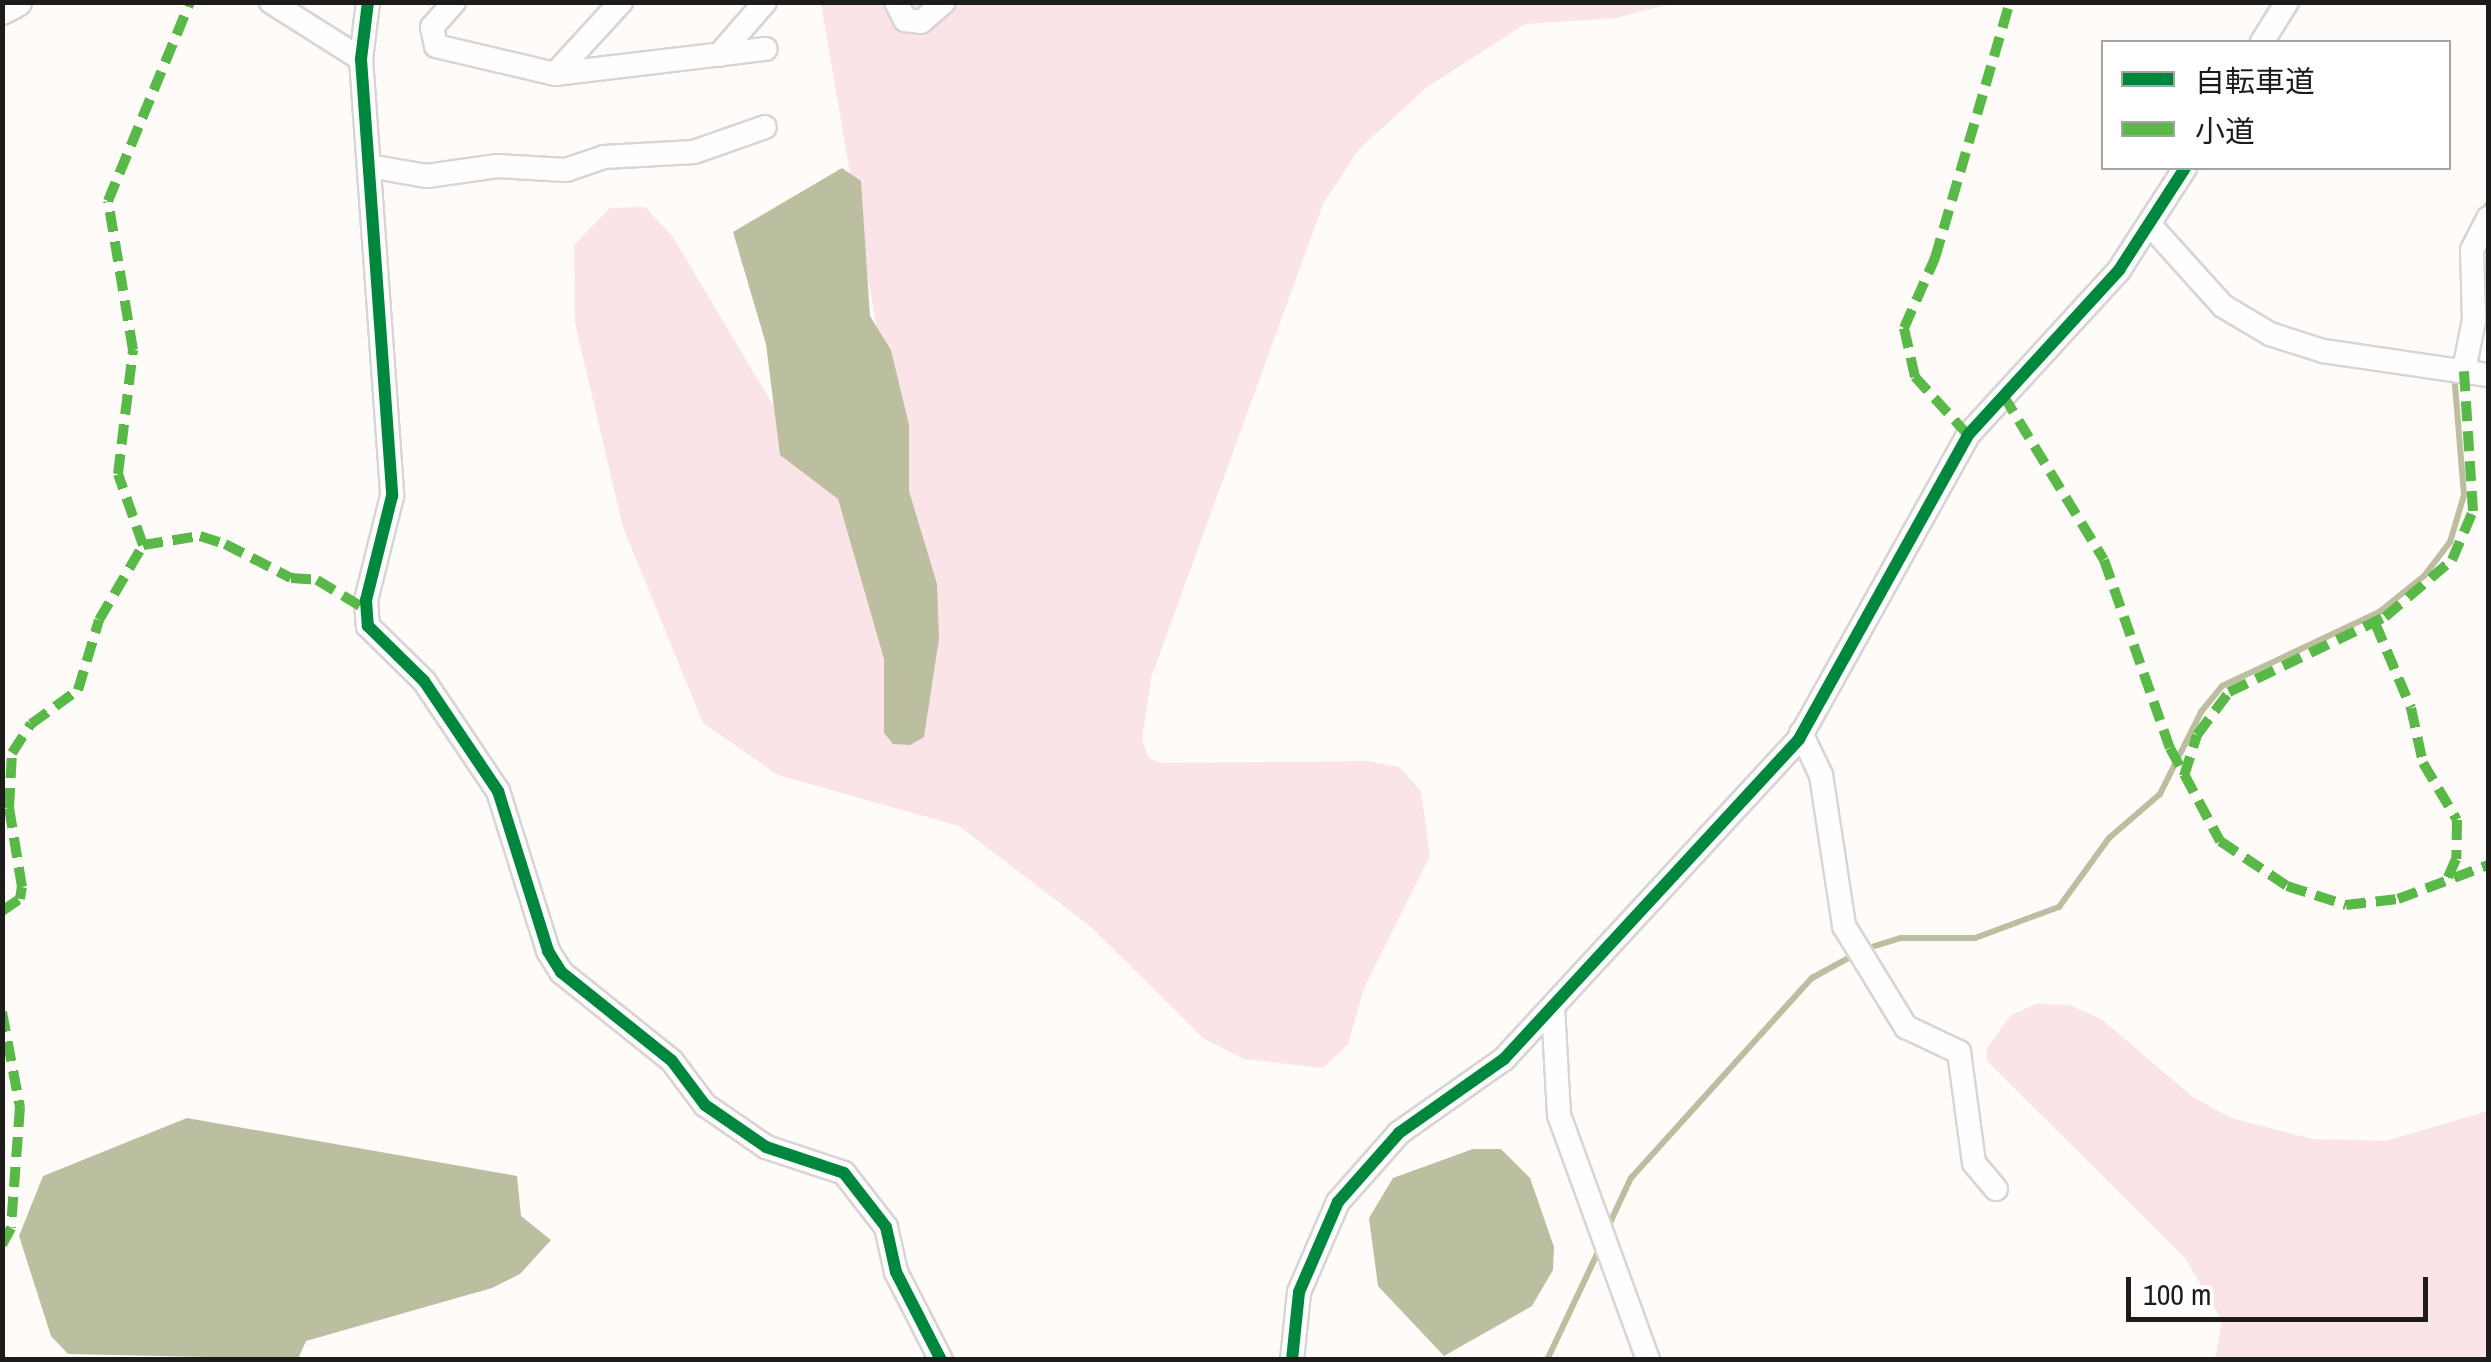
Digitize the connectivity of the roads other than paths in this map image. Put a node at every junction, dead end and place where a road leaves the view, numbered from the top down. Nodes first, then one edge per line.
1 (17, 2) edge
2 (272, 2) edge
3 (368, 2) edge
4 (454, 2) edge
5 (622, 2) edge
6 (765, 2) edge
7 (896, 2) edge
8 (944, 2) edge
9 (2288, 2) edge
10 (2, 10) edge
11 (2263, 40) edge
12 (766, 48) dead end
13 (719, 55) junction
14 (361, 59) junction
15 (555, 74) junction
16 (765, 127) dead end
17 (368, 166) junction
18 (2184, 170) edge
19 (2488, 218) edge
20 (2150, 225) junction
21 (2464, 370) junction
22 (2488, 375) edge
23 (1801, 733) junction
24 (1553, 1007) junction
25 (1996, 1189) dead end
26 (941, 1360) edge
27 (1292, 1360) edge
28 (1648, 1360) edge

1 - 10 main road
2 - 14 street
3 - 14 street
4 - 15 street
5 - 15 street
6 - 13 street
7 - 8 street
9 - 11 street
12 - 13 street
13 - 15 street
14 - 17 street
16 - 17 street
17 - 26 street
18 - 20 street
19 - 21 street
20 - 21 street
20 - 23 street
21 - 22 street
23 - 24 street
23 - 25 street
24 - 27 street
24 - 28 street

